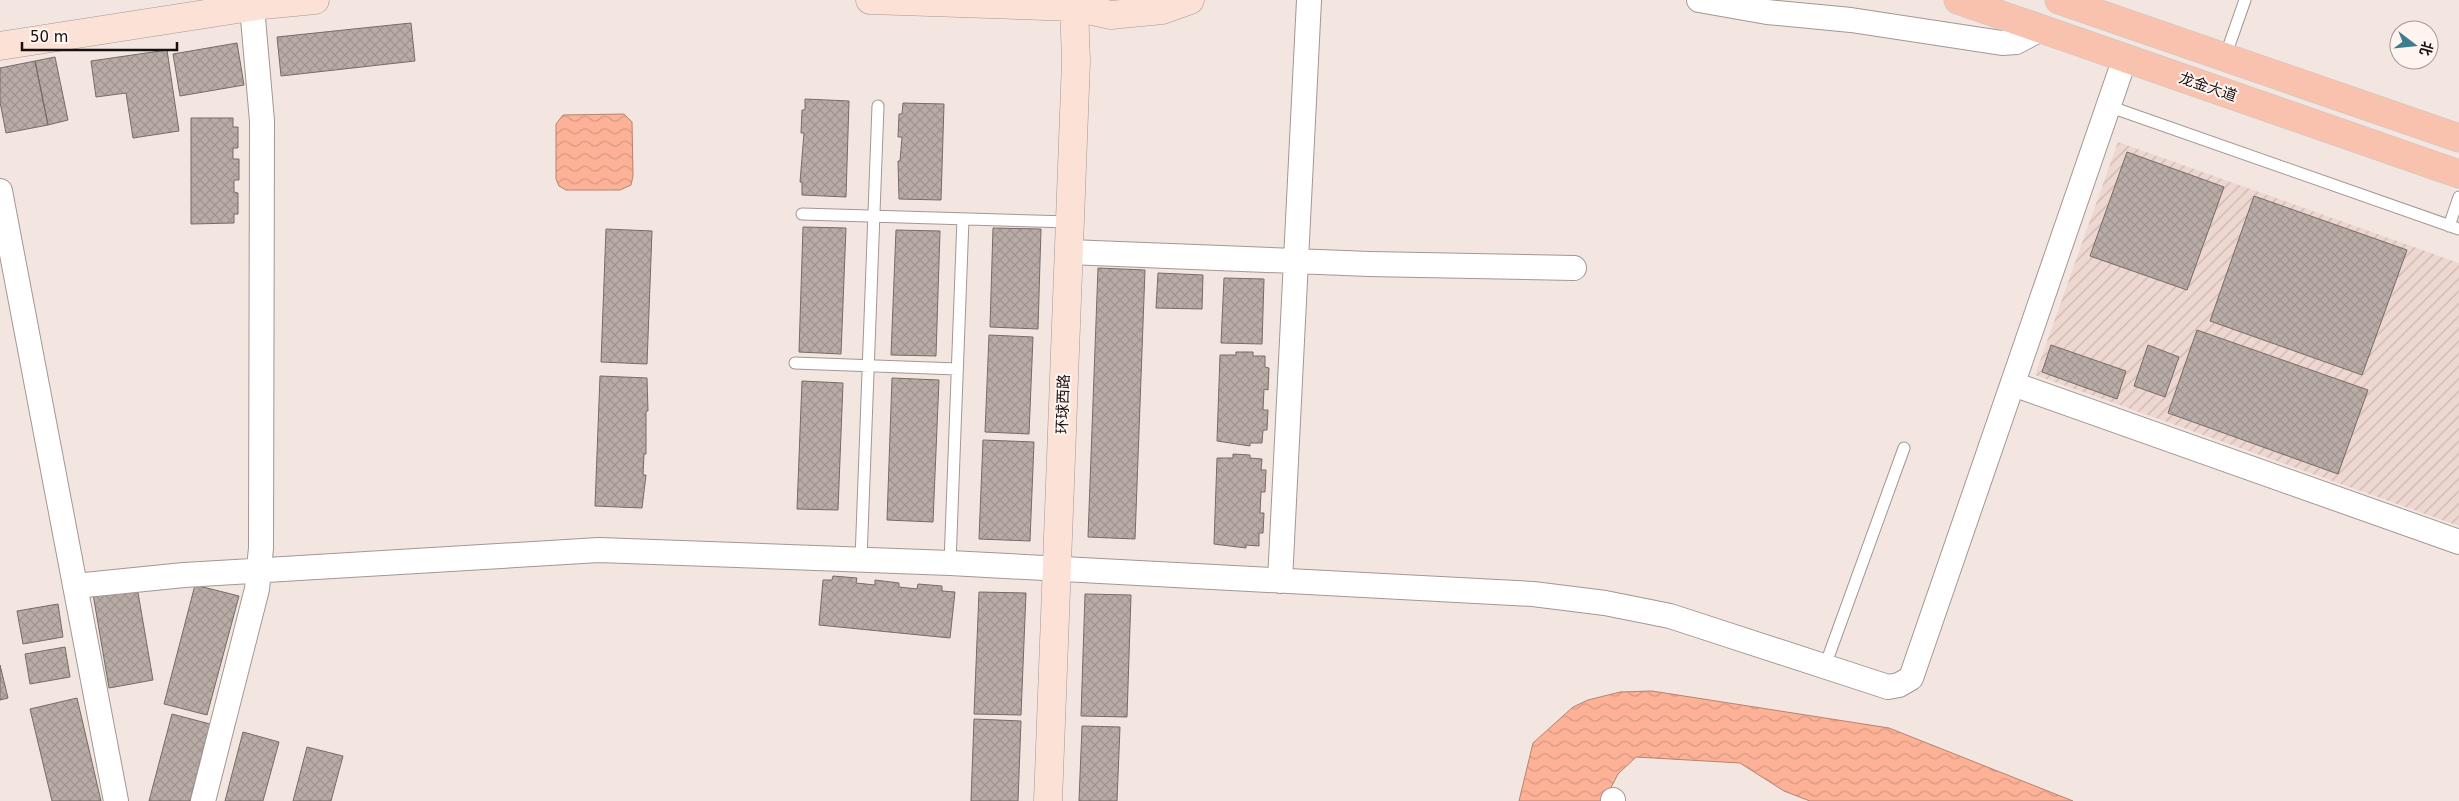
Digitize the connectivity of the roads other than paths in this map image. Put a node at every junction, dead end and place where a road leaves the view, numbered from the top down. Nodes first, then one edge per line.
1 (315, 0) edge
2 (870, 0) edge
3 (1103, 0) edge
4 (1190, 0) edge
5 (1309, 0) edge
6 (1699, 0) edge
7 (1958, 0) edge
8 (2059, 0) edge
9 (2245, 0) edge
10 (252, 7) junction
11 (1074, 7) junction
12 (2041, 29) junction
13 (0, 46) edge
14 (2225, 57) junction
15 (2125, 58) junction
16 (878, 106) dead end
17 (2108, 106) junction
18 (2459, 138) edge
19 (2459, 174) edge
20 (0, 191) edge
21 (2459, 197) edge
22 (802, 214) dead end
23 (874, 216) junction
24 (962, 219) junction
25 (1070, 222) junction
26 (2454, 228) edge
27 (1069, 252) junction
28 (1296, 261) junction
29 (1574, 268) dead end
30 (795, 363) dead end
31 (868, 366) junction
32 (957, 369) junction
33 (2013, 384) junction
34 (1904, 448) dead end
35 (2459, 542) edge
36 (861, 559) junction
37 (950, 563) junction
38 (1057, 569) junction
39 (259, 570) junction
40 (1280, 581) junction
41 (74, 586) junction
42 (1825, 666) junction
43 (116, 801) edge
44 (203, 801) edge
45 (1048, 801) edge

1 - 10 street
2 - 11 street
3 - 11 street
4 - 11 street
5 - 28 street
6 - 12 street
7 - 12 main road, 龙金大道
8 - 14 main road
9 - 14 lane
10 - 13 street
10 - 39 street
11 - 25 street, 环球西路
12 - 15 main road, 龙金大道
14 - 18 main road
15 - 17 street
15 - 19 main road, 龙金大道
16 - 23 lane
17 - 26 lane
17 - 33 street
20 - 41 street
21 - 26 lane
22 - 23 lane
23 - 24 lane
23 - 31 lane
24 - 25 lane
24 - 32 lane
25 - 27 street, 环球西路
27 - 28 street
27 - 38 street, 环球西路
28 - 29 street
28 - 40 street
30 - 31 lane
31 - 32 lane
31 - 36 lane
32 - 37 lane
33 - 35 street
33 - 42 street
34 - 42 lane
36 - 37 street
36 - 39 street
37 - 38 street
38 - 40 street
38 - 45 street, 环球西路
39 - 41 street
39 - 44 street
40 - 42 street
41 - 43 street

